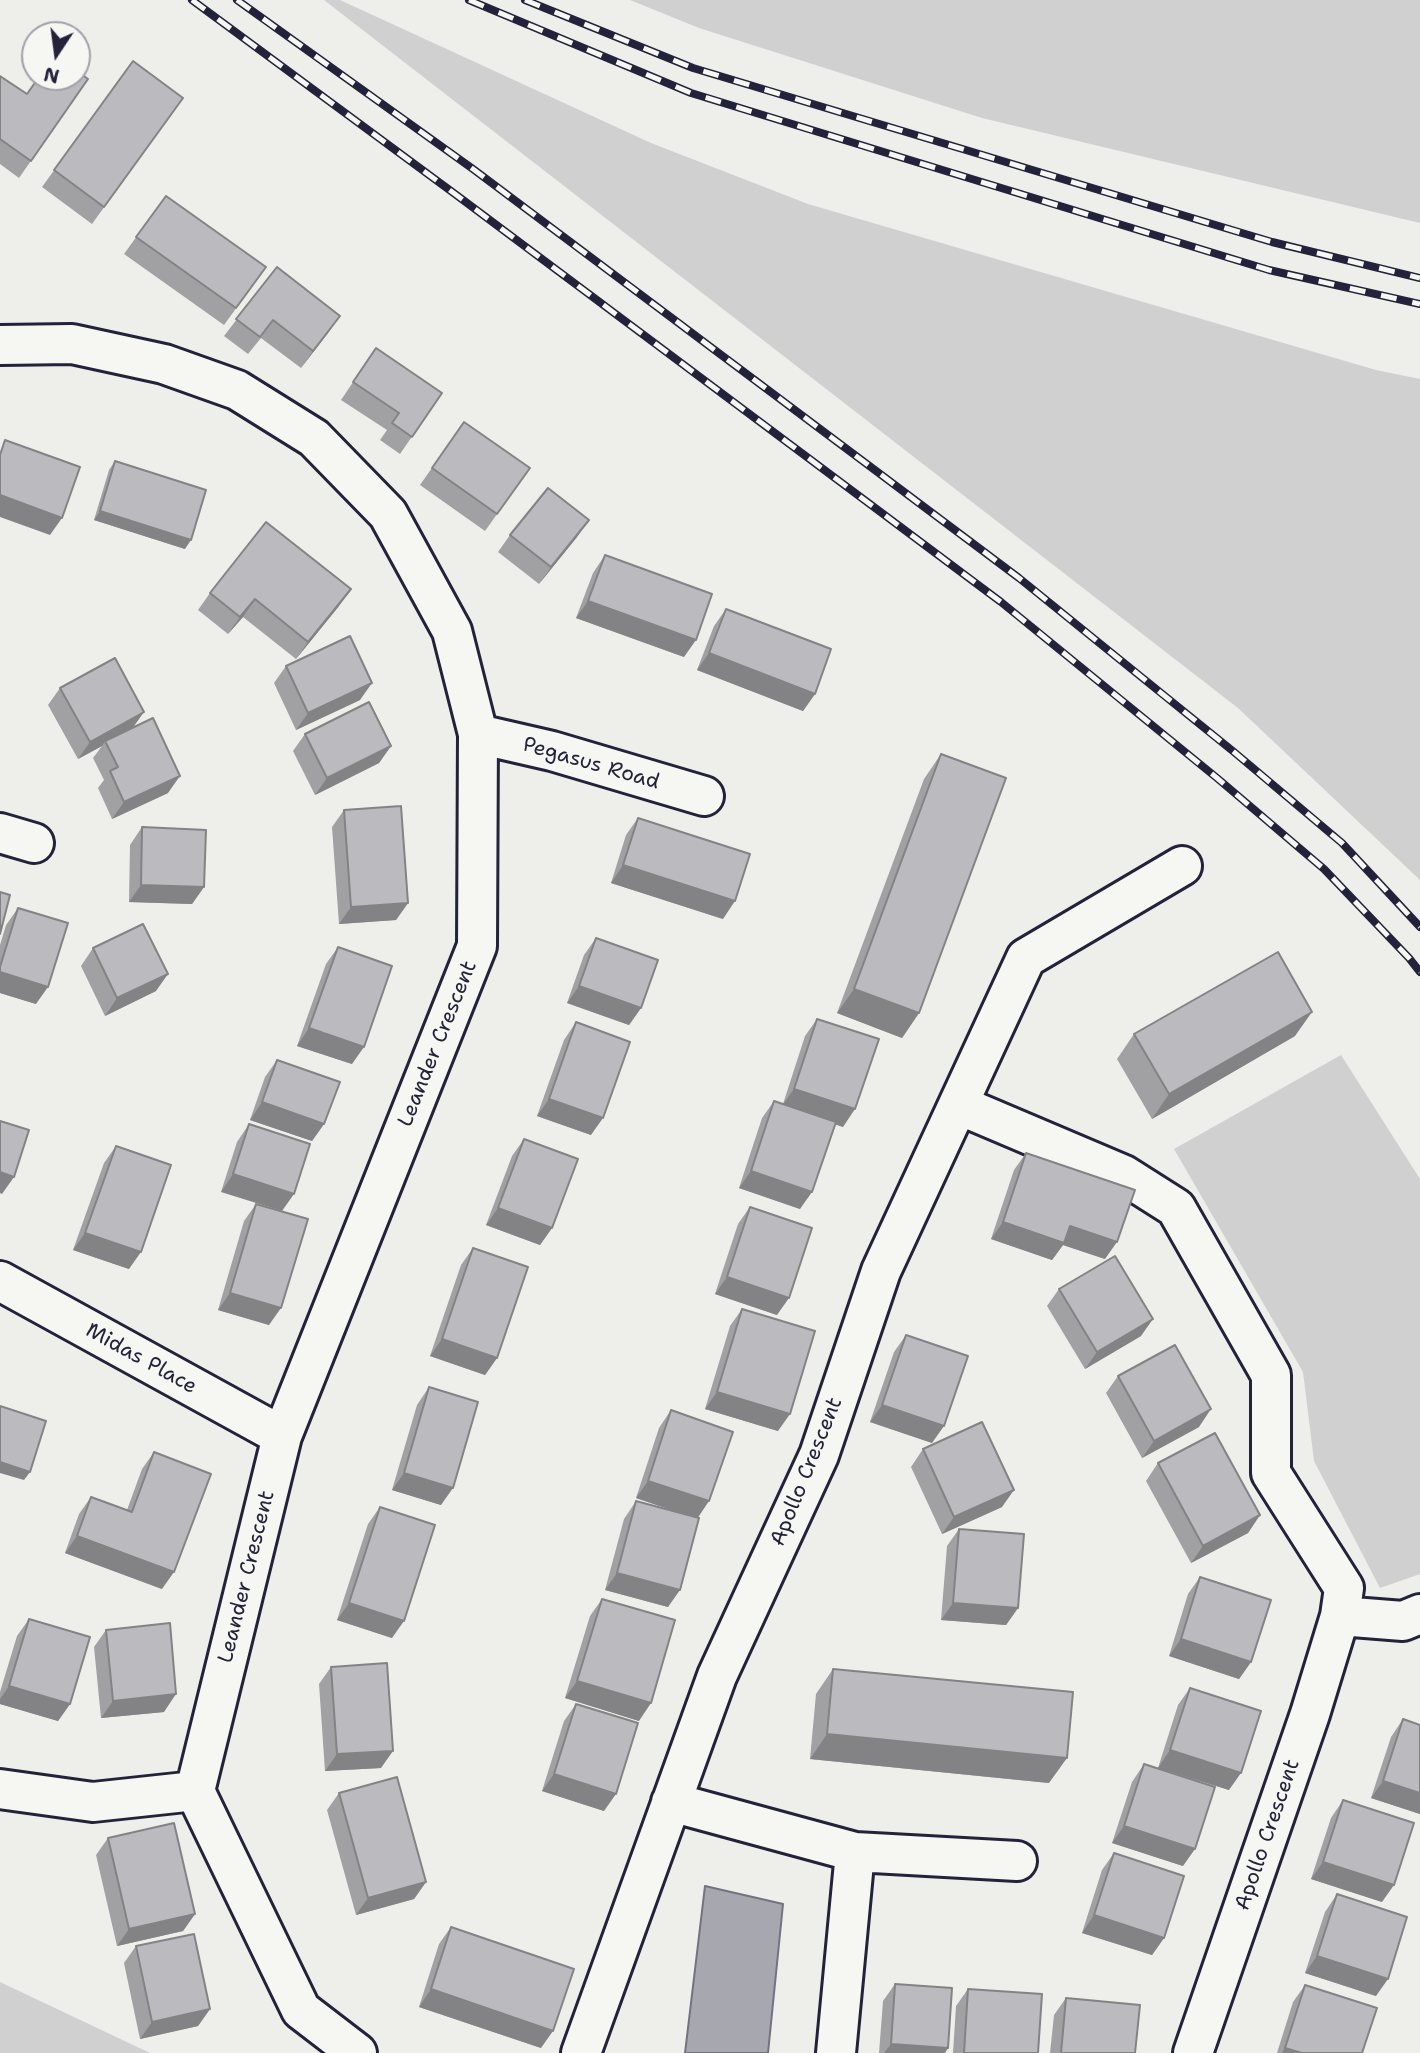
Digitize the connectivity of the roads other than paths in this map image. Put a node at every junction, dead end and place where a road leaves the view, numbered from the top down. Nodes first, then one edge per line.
1 (0, 345) edge
2 (478, 734) junction
3 (704, 796) dead end
4 (1182, 866) dead end
5 (958, 1105) junction
6 (0, 1281) edge
7 (282, 1436) junction
8 (1420, 1614) edge
9 (1340, 1616) junction
10 (0, 1789) edge
11 (195, 1791) junction
12 (671, 1802) junction
13 (855, 1852) junction
14 (1017, 1861) dead end
15 (357, 2053) edge
16 (581, 2053) edge
17 (836, 2053) edge
18 (1193, 2053) edge

1 - 2 street, Leander Crescent
2 - 3 street, Pegasus Road
2 - 7 street, Leander Crescent
4 - 5 street, Apollo Crescent
5 - 9 street, Apollo Crescent
5 - 12 street, Apollo Crescent
6 - 7 street, Midas Place
7 - 11 street, Leander Crescent
8 - 9 street
9 - 18 street, Apollo Crescent
10 - 11 street
11 - 15 street
12 - 13 street
12 - 16 street, Apollo Crescent
13 - 14 street
13 - 17 street

